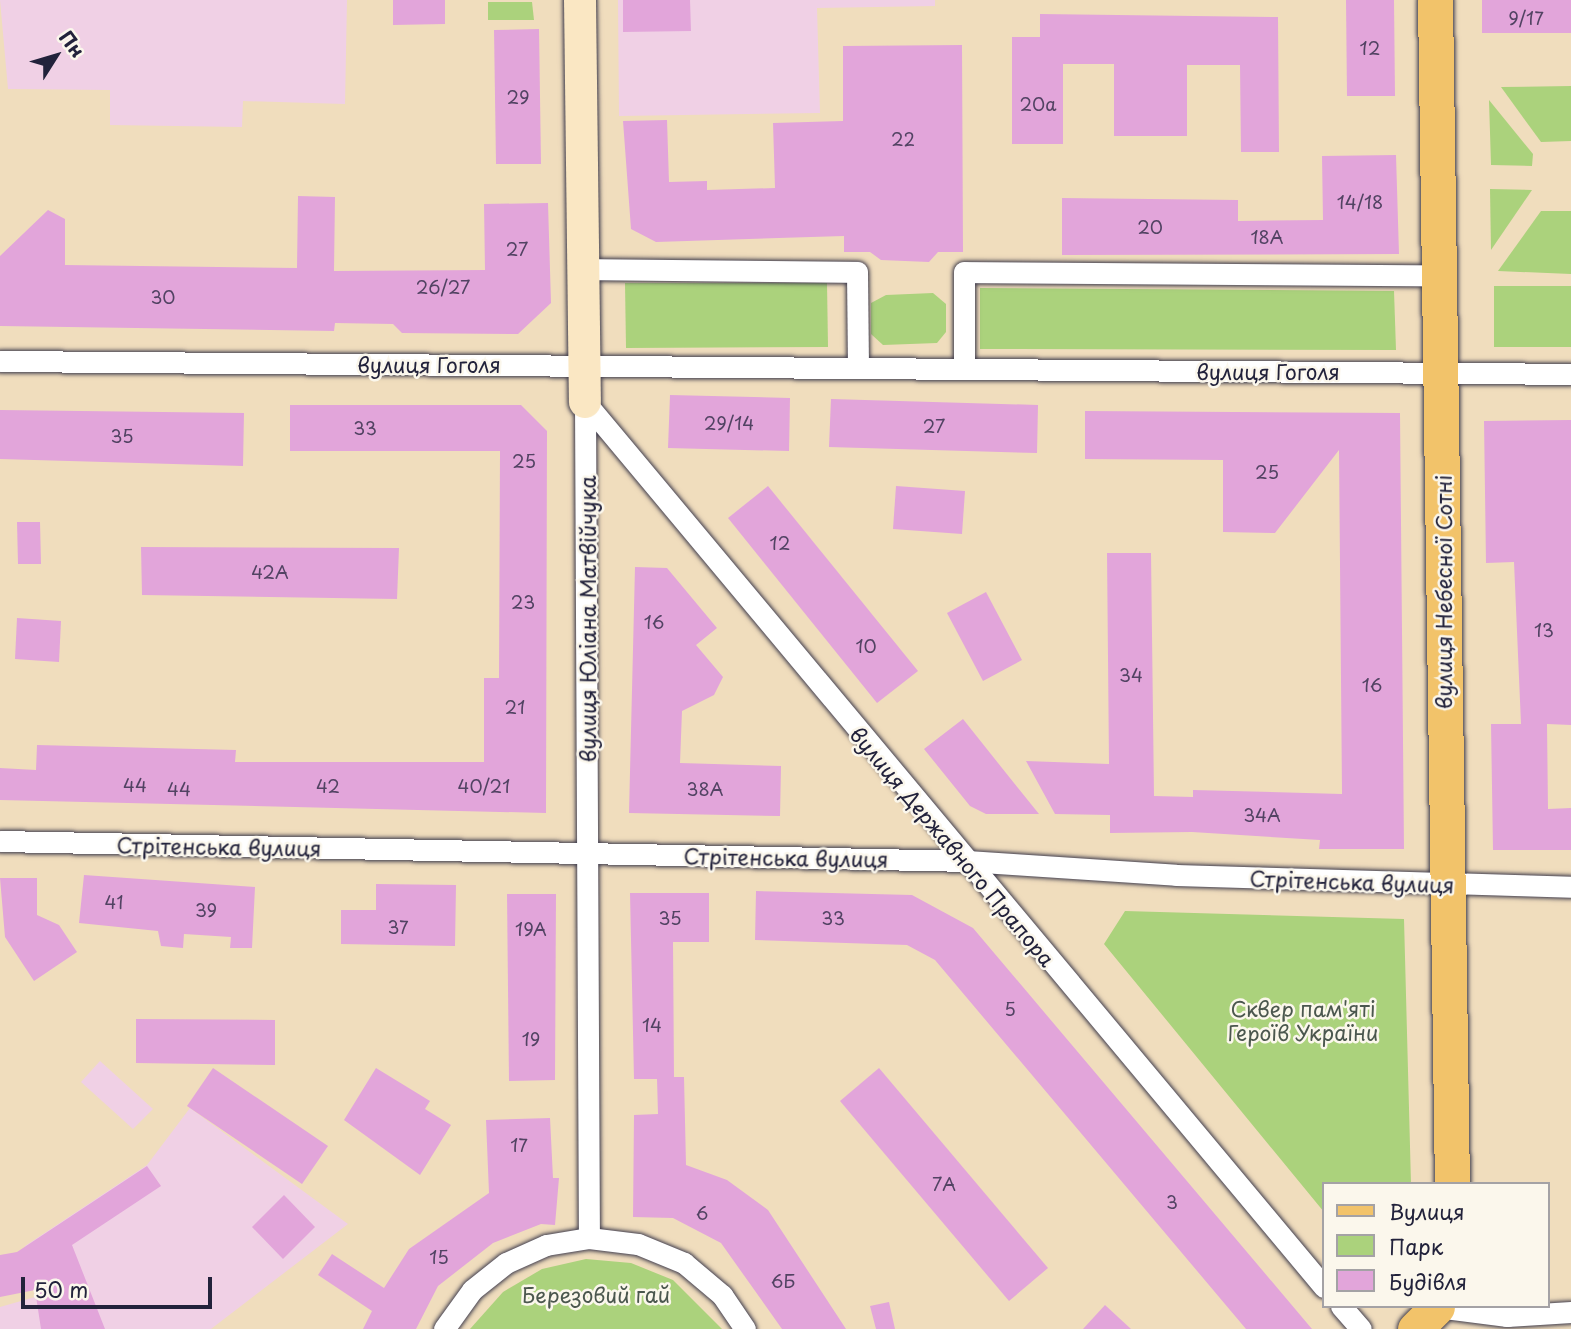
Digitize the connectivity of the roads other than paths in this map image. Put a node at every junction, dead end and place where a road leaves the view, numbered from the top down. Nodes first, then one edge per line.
1 (580, 0) edge
2 (1435, 0) edge
3 (585, 270) junction
4 (1438, 275) junction
5 (0, 361) edge
6 (586, 365) junction
7 (858, 368) junction
8 (964, 369) junction
9 (1441, 373) junction
10 (1571, 374) edge
11 (585, 402) junction
12 (0, 841) edge
13 (588, 853) junction
14 (967, 861) junction
15 (1446, 884) junction
16 (1571, 887) edge
17 (1452, 1182) edge
18 (589, 1238) junction
19 (1322, 1285) edge
20 (1343, 1308) edge
21 (1436, 1308) edge
22 (1437, 1308) edge
23 (1445, 1308) edge
24 (1571, 1312) edge
25 (444, 1329) edge
26 (745, 1329) edge
27 (1361, 1329) edge
28 (1415, 1329) edge
29 (1440, 1329) edge

1 - 3 street, вулиця Юліана Матвійчука
2 - 4 main road, вулиця Небесної Сотні
3 - 6 street, вулиця Юліана Матвійчука
3 - 7 street
4 - 8 street
4 - 9 main road, вулиця Небесної Сотні
5 - 6 street, вулиця Гоголя
6 - 7 street, вулиця Гоголя
6 - 11 street, вулиця Юліана Матвійчука
7 - 8 street, вулиця Гоголя
8 - 9 street, вулиця Гоголя
9 - 10 street, вулиця Гоголя
9 - 15 main road, вулиця Небесної Сотні
11 - 13 street, вулиця Юліана Матвійчука
11 - 14 street, вулиця Державного Прапора
12 - 13 street, Стрітенська вулиця
13 - 14 street, Стрітенська вулиця
13 - 18 street, вулиця Юліана Матвійчука
14 - 15 street, Стрітенська вулиця
14 - 19 street, вулиця Державного Прапора
15 - 16 street, Стрітенська вулиця
15 - 17 main road, вулиця Небесної Сотні
18 - 25 street
18 - 26 street
20 - 27 street
21 - 28 main road
22 - 29 main road
23 - 24 street

